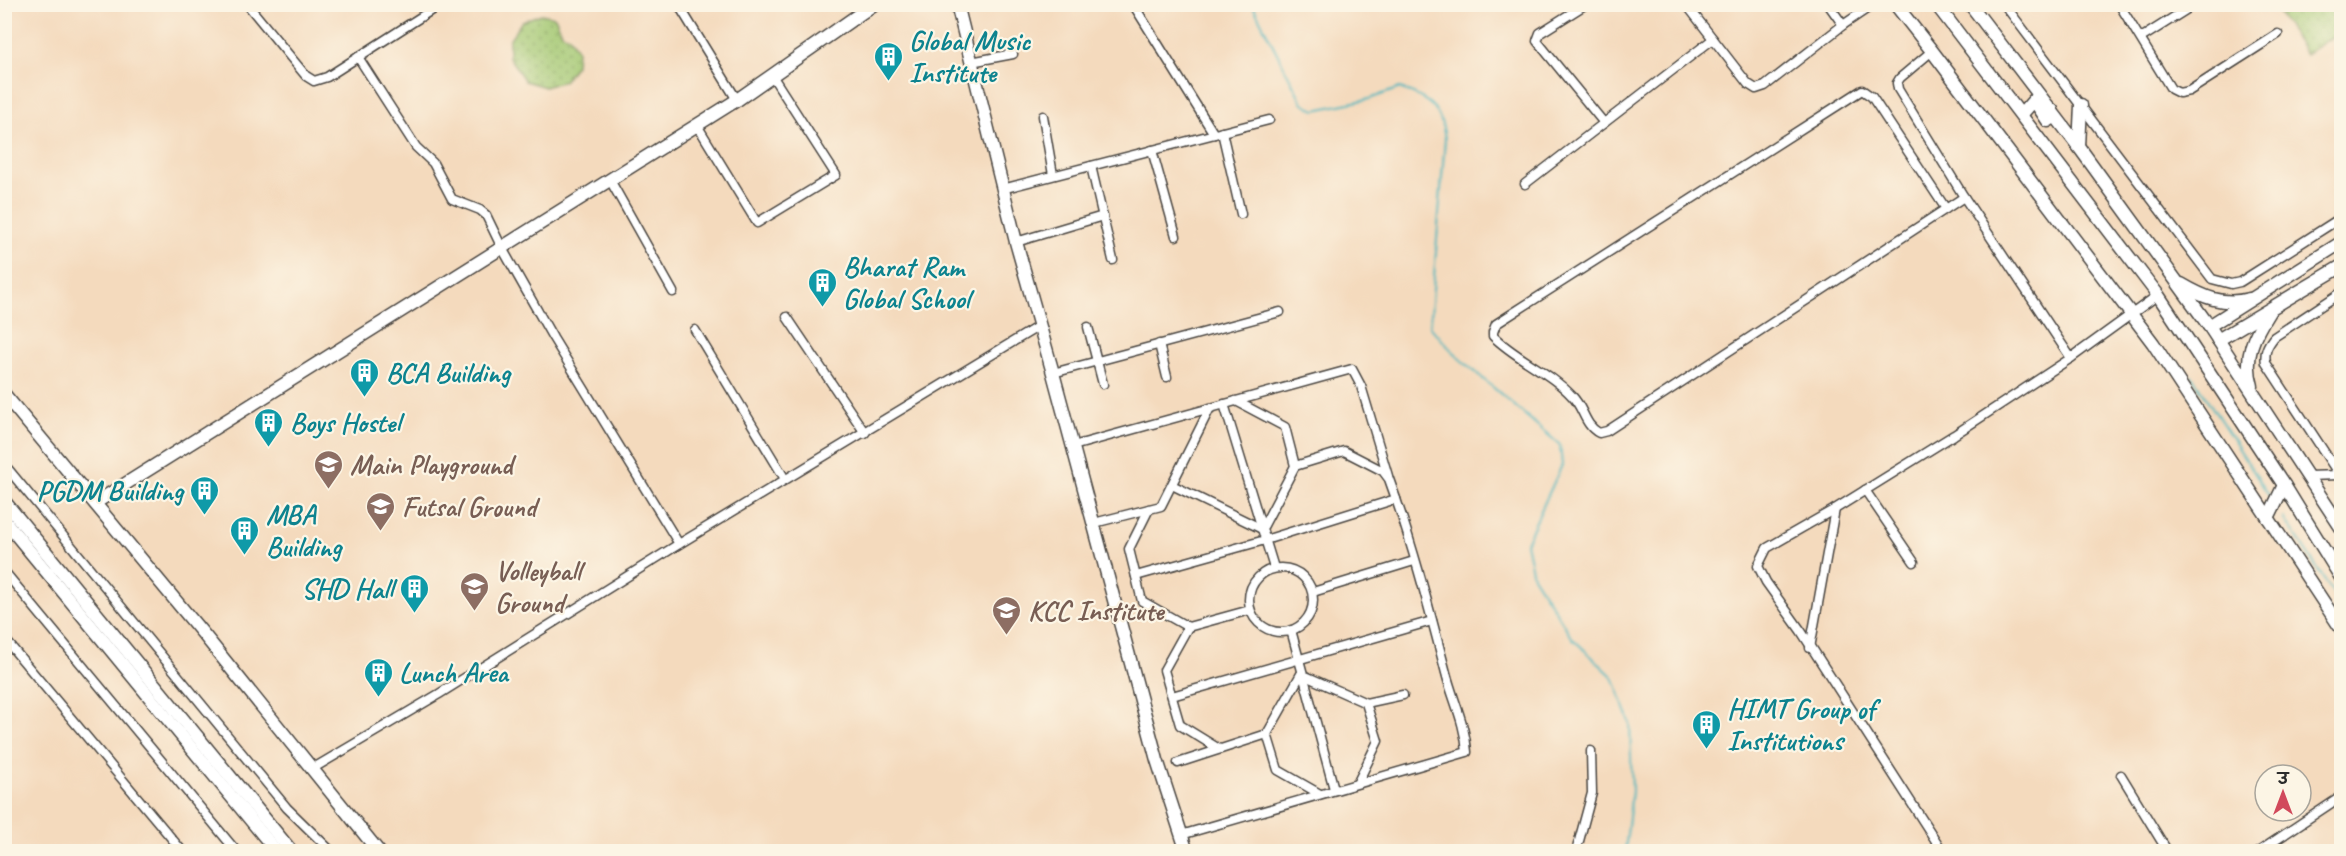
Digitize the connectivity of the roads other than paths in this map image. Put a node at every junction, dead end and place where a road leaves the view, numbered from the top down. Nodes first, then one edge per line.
1 (247, 4) edge
2 (441, 4) edge
3 (678, 4) edge
4 (957, 4) edge
5 (1132, 4) edge
6 (1586, 4) edge
7 (1686, 4) edge
8 (1828, 4) edge
9 (1874, 4) edge
10 (1895, 4) edge
11 (1936, 4) edge
12 (1970, 4) edge
13 (2004, 4) edge
14 (2119, 4) edge
15 (2195, 4) edge
16 (870, 5) edge
17 (1843, 25) junction
18 (2278, 34) dead end
19 (2141, 38) junction
20 (1713, 39) junction
21 (1932, 51) junction
22 (1012, 54) dead end
23 (358, 57) junction
24 (971, 62) junction
25 (773, 77) junction
26 (737, 100) junction
27 (2081, 105) junction
28 (2052, 110) junction
29 (1043, 116) dead end
30 (2021, 116) junction
31 (1269, 120) dead end
32 (1604, 123) junction
33 (697, 125) junction
34 (1218, 133) junction
35 (2079, 147) junction
36 (1152, 150) junction
37 (1091, 165) junction
38 (1053, 175) junction
39 (610, 180) junction
40 (1525, 184) dead end
41 (1002, 189) junction
42 (1964, 197) junction
43 (1946, 209) junction
44 (1240, 214) dead end
45 (1103, 216) junction
46 (2342, 217) edge
47 (1176, 236) dead end
48 (1016, 242) junction
49 (2342, 242) edge
50 (502, 248) junction
51 (1113, 260) dead end
52 (2342, 266) edge
53 (2177, 282) junction
54 (673, 292) dead end
55 (2342, 292) edge
56 (2158, 295) junction
57 (2258, 296) junction
58 (2272, 307) junction
59 (1280, 312) dead end
60 (2133, 314) junction
61 (786, 317) dead end
62 (1039, 326) junction
63 (2209, 326) junction
64 (1088, 327) dead end
65 (695, 330) dead end
66 (2218, 340) junction
67 (1159, 344) junction
68 (2071, 358) junction
69 (1097, 362) junction
70 (1053, 373) junction
71 (1167, 377) dead end
72 (1103, 384) dead end
73 (4, 394) edge
74 (2256, 398) junction
75 (1236, 400) junction
76 (1224, 404) junction
77 (1210, 408) junction
78 (865, 433) junction
79 (1073, 446) junction
80 (4, 464) edge
81 (1295, 466) junction
82 (2308, 476) junction
83 (2340, 477) edge
84 (785, 479) junction
85 (1389, 479) junction
86 (1172, 485) junction
87 (2284, 485) junction
88 (1865, 490) junction
89 (1396, 499) junction
90 (4, 501) edge
91 (95, 503) junction
92 (1149, 509) junction
93 (1835, 509) junction
94 (2268, 518) junction
95 (4, 520) edge
96 (1094, 524) junction
97 (1262, 529) junction
98 (2342, 529) edge
99 (1265, 540) junction
100 (679, 544) junction
101 (1414, 561) junction
102 (1914, 562) dead end
103 (2337, 567) edge
104 (1274, 568) junction
105 (4, 571) edge
106 (1136, 576) junction
107 (2342, 579) edge
108 (1313, 592) junction
109 (1250, 610) junction
110 (1432, 621) junction
111 (1188, 627) junction
112 (1291, 630) junction
113 (2342, 630) edge
114 (4, 638) edge
115 (1810, 648) junction
116 (1298, 661) junction
117 (1301, 674) junction
118 (1403, 695) dead end
119 (1172, 696) junction
120 (1366, 704) junction
121 (1267, 734) junction
122 (1220, 748) junction
123 (1591, 751) dead end
124 (1178, 762) dead end
125 (312, 769) junction
126 (2121, 775) dead end
127 (1358, 782) junction
128 (1334, 789) junction
129 (1320, 794) junction
130 (2342, 796) edge
131 (1181, 835) junction
132 (183, 852) edge
133 (237, 852) edge
134 (278, 852) edge
135 (292, 852) edge
136 (332, 852) edge
137 (379, 852) edge
138 (1187, 852) edge
139 (1576, 852) edge
140 (1944, 852) edge
141 (2168, 852) edge
142 (2258, 852) edge

1 - 23 street
2 - 23 street
3 - 26 street
4 - 24 street
5 - 34 street
6 - 32 street
7 - 20 street
8 - 17 street
9 - 17 street
10 - 21 street
11 - 30 street
12 - 28 street
13 - 27 street
14 - 19 street
15 - 19 street
16 - 25 street
17 - 20 street
18 - 19 street
20 - 32 street
21 - 42 street
21 - 60 street
22 - 24 street
23 - 50 street
24 - 41 street
25 - 26 street
25 - 33 street
26 - 33 street
27 - 35 street
27 - 46 street
28 - 30 street
28 - 35 street
29 - 38 street
30 - 56 street
31 - 34 street
32 - 40 street
33 - 39 street
34 - 36 street
34 - 44 street
35 - 53 street
36 - 37 street
36 - 47 street
37 - 38 street
37 - 45 street
38 - 41 street
39 - 50 street
39 - 54 street
41 - 48 street
42 - 43 street
42 - 68 street
43 - 43 street
45 - 48 street
45 - 51 street
48 - 62 street
49 - 57 street
50 - 91 street
50 - 100 street
52 - 58 street
53 - 57 street
53 - 63 street
55 - 83 street
56 - 60 street
56 - 87 street
57 - 63 street
58 - 66 street
58 - 74 street
59 - 67 street
60 - 68 street
60 - 94 street
61 - 78 street
62 - 70 street
62 - 78 street
63 - 66 street
64 - 69 street
65 - 84 street
66 - 74 street
67 - 69 street
67 - 71 street
68 - 88 street
69 - 70 street
69 - 72 street
70 - 79 street
73 - 91 street
74 - 82 street
75 - 76 street
75 - 81 street
75 - 85 street
76 - 77 street
76 - 97 street
77 - 79 street
77 - 86 street
78 - 84 street
79 - 96 street
80 - 136 street
81 - 85 street
81 - 97 street
82 - 83 street
82 - 98 street
84 - 100 street
85 - 89 street
86 - 92 street
86 - 97 street
87 - 94 street
87 - 103 street
88 - 93 street
88 - 102 street
89 - 99 street
89 - 101 street
90 - 135 street
91 - 125 street
92 - 96 street
92 - 106 street
93 - 115 street
93 - 115 street
94 - 113 street
95 - 134 street
96 - 131 street
97 - 99 street
99 - 104 street
99 - 106 street
100 - 125 street
101 - 108 street
101 - 110 street
103 - 107 street
104 - 108 street
104 - 109 street
105 - 133 street
106 - 111 street
108 - 112 street
109 - 111 street
109 - 112 street
110 - 116 street
110 - 127 street
111 - 119 street
112 - 116 street
114 - 132 street
115 - 140 street
116 - 117 street
116 - 119 street
117 - 120 street
117 - 121 street
117 - 128 street
118 - 120 street
119 - 122 street
120 - 127 street
121 - 122 street
121 - 129 street
122 - 124 street
123 - 139 street
125 - 137 street
126 - 141 street
127 - 128 street
128 - 129 street
129 - 131 street
130 - 142 street
131 - 138 street

